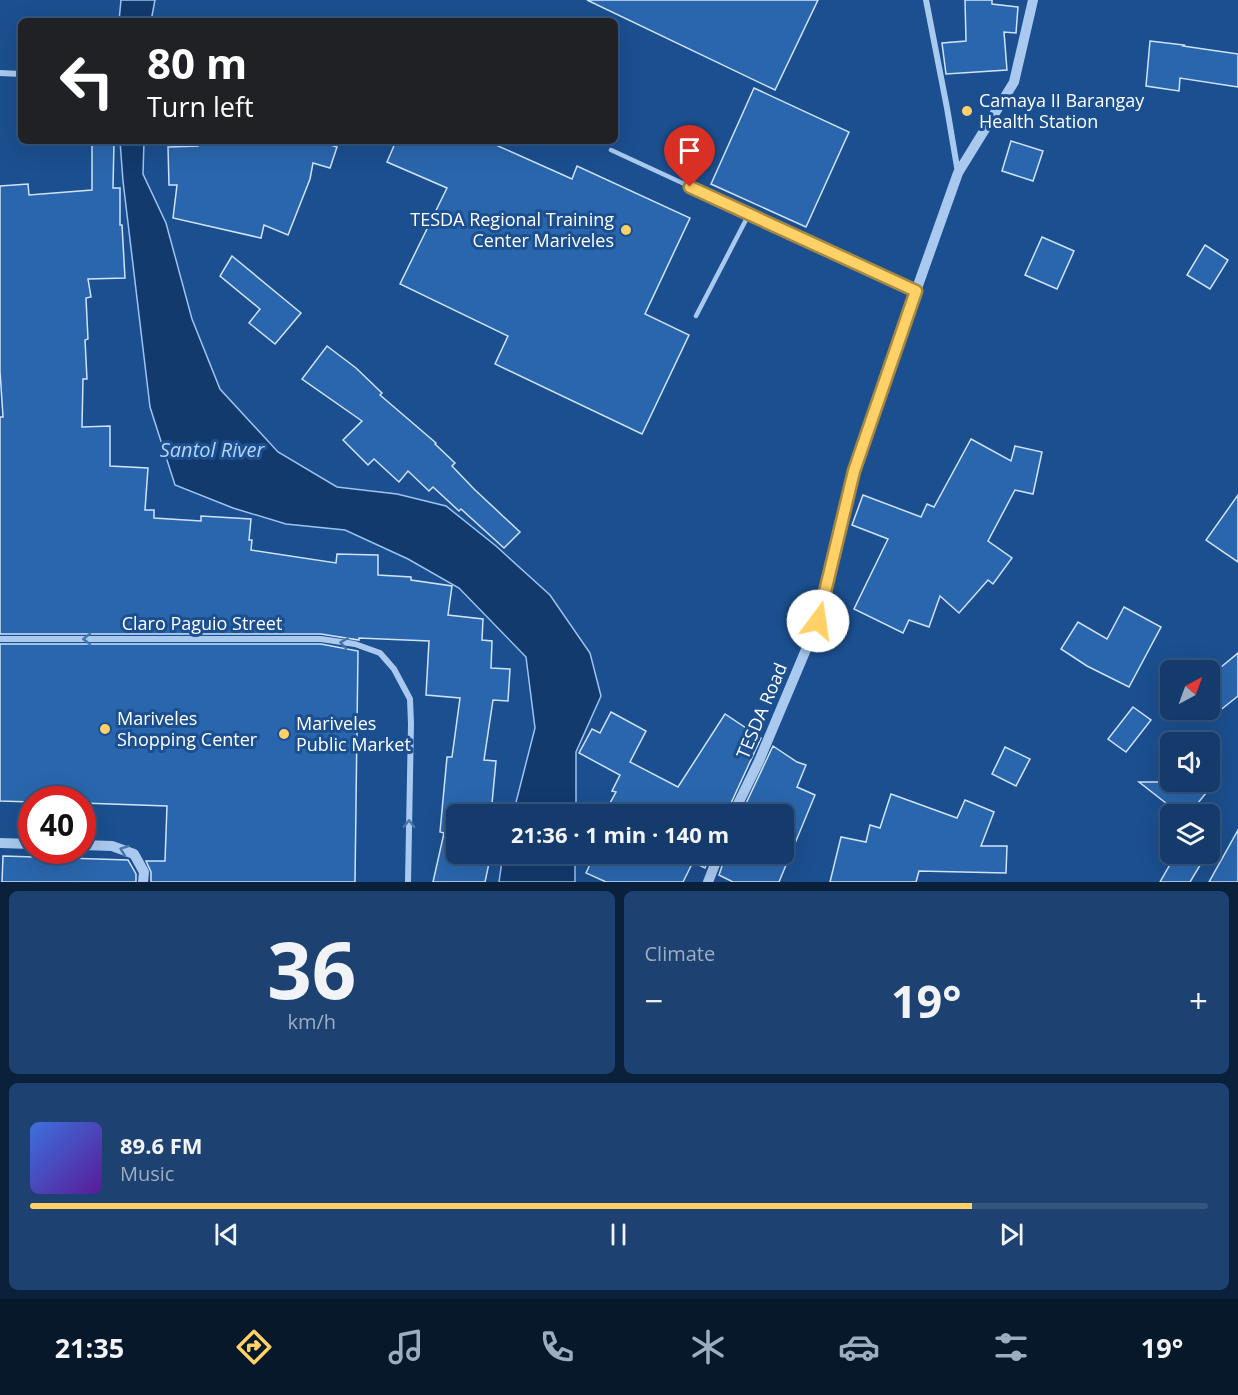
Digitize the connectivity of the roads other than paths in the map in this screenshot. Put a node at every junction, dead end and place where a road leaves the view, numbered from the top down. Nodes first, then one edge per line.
1 (926, 0) edge
2 (1034, 0) edge
3 (0, 73) edge
4 (18, 74) edge
5 (611, 150) dead end
6 (958, 173) junction
7 (749, 214) junction
8 (916, 291) junction
9 (696, 316) dead end
10 (0, 639) edge
11 (738, 804) edge
12 (0, 843) edge
13 (18, 844) edge
14 (96, 845) edge
15 (715, 864) edge
16 (143, 882) edge
17 (408, 882) edge
18 (708, 882) edge

1 - 6 street
2 - 6 street, TESDA Road
3 - 4 street
5 - 7 lane
6 - 8 street, TESDA Road
7 - 8 lane
7 - 9 lane
8 - 11 street, TESDA Road
17 -> 10 street, Claro Paguio Street
12 - 13 street
16 -> 14 street
15 - 18 street

